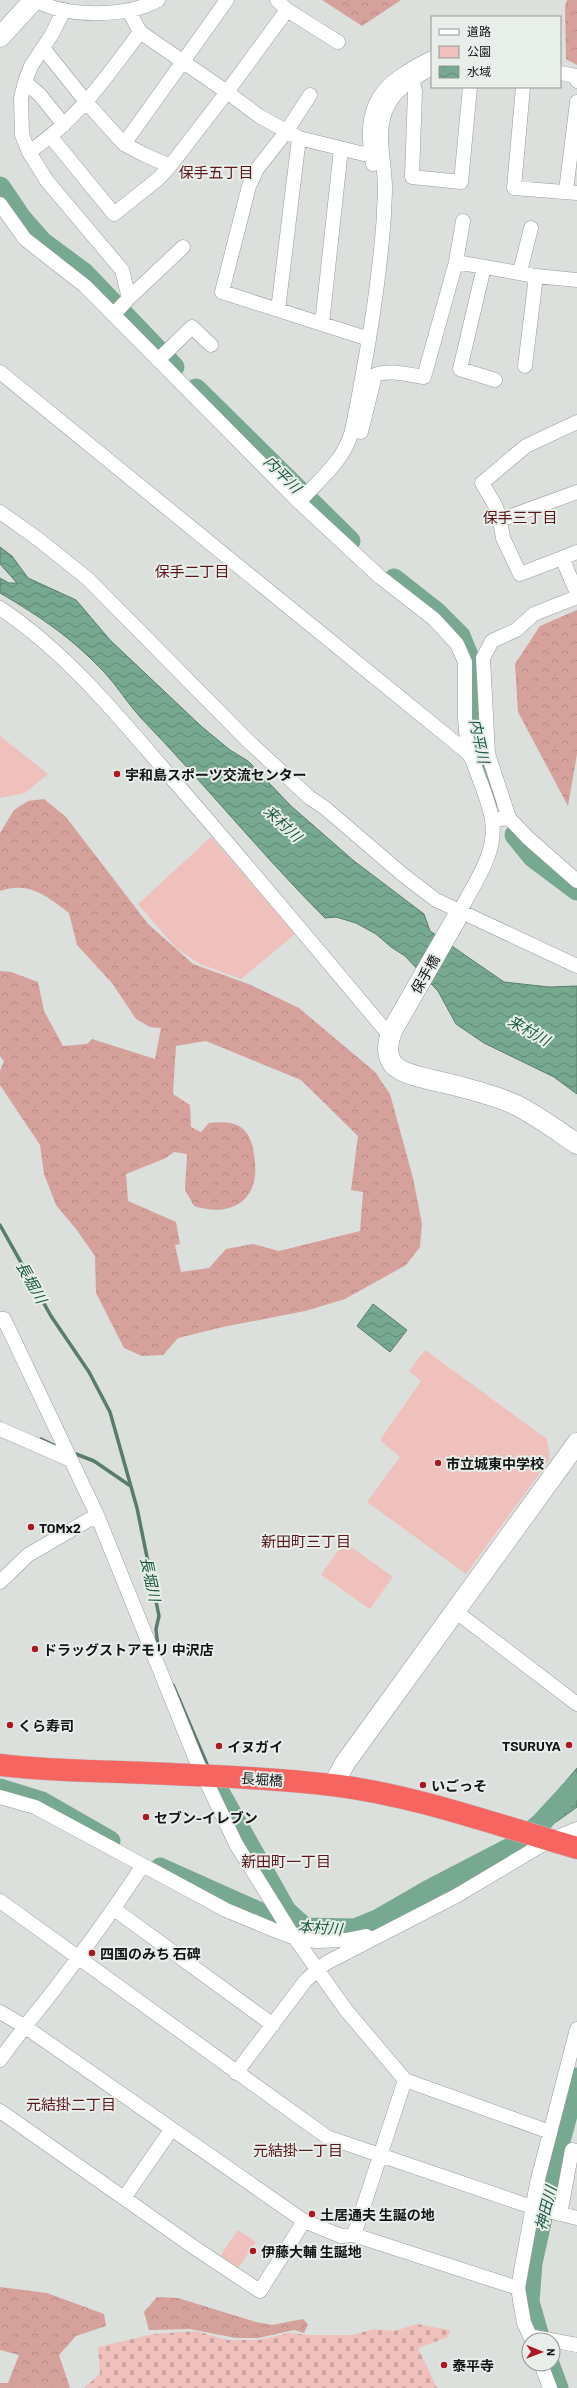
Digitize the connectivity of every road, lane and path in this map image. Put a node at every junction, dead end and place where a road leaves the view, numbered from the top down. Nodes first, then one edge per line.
1 (35, 0) edge
2 (158, 0) edge
3 (227, 0) edge
4 (282, 5) edge
5 (64, 10) junction
6 (129, 11) junction
7 (140, 32) junction
8 (0, 37) edge
9 (338, 42) dead end
10 (43, 48) junction
11 (431, 59) edge
12 (183, 62) junction
13 (431, 69) edge
14 (561, 72) edge
15 (412, 80) junction
16 (577, 81) edge
17 (25, 82) junction
18 (470, 88) edge
19 (524, 88) edge
20 (227, 92) junction
21 (310, 95) dead end
22 (577, 102) edge
23 (87, 103) junction
24 (64, 125) junction
25 (286, 132) junction
26 (51, 137) junction
27 (299, 138) junction
28 (124, 144) junction
29 (341, 149) junction
30 (29, 152) junction
31 (372, 156) junction
32 (170, 166) junction
33 (385, 187) junction
34 (572, 192) edge
35 (0, 204) edge
36 (463, 221) dead end
37 (531, 228) dead end
38 (183, 248) dead end
39 (456, 262) junction
40 (484, 267) junction
41 (520, 272) junction
42 (536, 276) junction
43 (577, 280) edge
44 (120, 307) junction
45 (278, 310) junction
46 (322, 324) junction
47 (369, 339) junction
48 (211, 345) dead end
49 (162, 356) junction
50 (525, 366) dead end
51 (0, 372) edge
52 (495, 380) dead end
53 (577, 422) edge
54 (349, 445) junction
55 (577, 492) edge
56 (303, 498) junction
57 (0, 512) edge
58 (500, 520) junction
59 (577, 552) edge
60 (562, 558) junction
61 (577, 593) edge
62 (577, 597) edge
63 (0, 608) edge
64 (468, 753) junction
65 (509, 818) junction
66 (492, 820) junction
67 (577, 881) edge
68 (458, 915) junction
69 (577, 966) edge
70 (391, 1033) junction
71 (577, 1144) edge
72 (1, 1316) edge
73 (0, 1429) edge
74 (577, 1443) edge
75 (71, 1460) junction
76 (97, 1515) junction
77 (0, 1582) edge
78 (455, 1611) junction
79 (577, 1704) edge
80 (0, 1765) edge
81 (209, 1775) junction
82 (333, 1785) junction
83 (0, 1797) edge
84 (577, 1829) edge
85 (546, 1839) junction
86 (577, 1848) edge
87 (143, 1865) junction
88 (0, 1901) edge
89 (114, 1909) junction
90 (293, 1934) junction
91 (372, 1940) junction
92 (77, 1956) junction
93 (318, 1969) junction
94 (0, 2012) edge
95 (24, 2026) junction
96 (273, 2026) junction
97 (577, 2029) edge
98 (0, 2060) edge
99 (236, 2073) junction
100 (405, 2080) junction
101 (0, 2111) edge
102 (171, 2130) junction
103 (550, 2132) junction
104 (577, 2151) edge
105 (379, 2156) junction
106 (124, 2198) junction
107 (535, 2208) junction
108 (557, 2213) junction
109 (577, 2218) edge
110 (304, 2222) junction
111 (354, 2235) junction
112 (518, 2288) junction
113 (531, 2332) edge
114 (561, 2342) edge
115 (577, 2345) edge
116 (544, 2372) edge
117 (550, 2388) edge

1 - 5 street
1 - 8 street
2 - 6 street
3 - 12 street
4 - 9 street
4 - 20 street
5 - 6 street
5 - 10 street
6 - 7 street
7 - 12 street
7 - 23 street
10 - 17 street
10 - 23 street
11 - 31 street
12 - 20 street
12 - 28 street
13 - 15 street
14 - 16 street
15 - 18 street
15 - 33 street
17 - 24 street
17 - 30 street
19 - 34 street
20 - 25 street
20 - 32 street
21 - 25 street
22 - 34 street
23 - 24 street
23 - 28 street
24 - 26 street
25 - 27 street
25 - 45 street
26 - 30 street
26 - 32 street
27 - 29 street
27 - 45 street
28 - 32 street
29 - 31 street
29 - 46 street
30 - 44 street
31 - 33 street
33 - 47 street
35 - 44 street
36 - 39 street
37 - 41 street
38 - 44 street
39 - 40 street
39 - 54 street
40 - 41 street
40 - 52 street
41 - 42 street
42 - 43 street
42 - 50 street
44 - 49 street
45 - 46 street
46 - 47 street
47 - 54 street
48 - 49 street
49 - 56 street
51 - 64 street
53 - 58 street
54 - 56 street
55 - 58 street
56 - 64 street
57 - 68 street
58 - 60 street
59 - 60 street
60 - 61 street
62 - 65 street
63 - 70 street
64 - 66 street
65 - 66 street
65 - 67 street
66 - 68 street
68 - 69 street
68 - 70 street, 保手橋
70 - 71 street
72 - 75 street
73 - 75 street
74 - 78 street
75 - 76 street
76 - 77 street
76 - 81 street
78 - 79 street
78 - 82 street
80 - 81 highway, 長堀橋
81 - 82 highway, 長堀橋
81 - 90 street
82 - 85 highway, 長堀橋
83 - 87 street
84 - 85 street
85 - 86 highway, 長堀橋
85 - 91 street
87 - 89 street
87 - 90 street
88 - 92 street
89 - 92 street
89 - 96 street
90 - 91 street
90 - 93 street
91 - 93 street
92 - 95 street
92 - 99 street
93 - 96 street
93 - 100 street
94 - 95 street
95 - 98 street
95 - 102 street
96 - 99 street
97 - 103 street
99 - 105 street
100 - 103 street
100 - 105 street
101 - 106 street
102 - 106 street
102 - 110 street
103 - 107 street
104 - 108 street
105 - 107 street
105 - 111 street
106 - 110 street
107 - 108 street
107 - 112 street
108 - 109 street
110 - 111 street
111 - 112 street
112 - 113 street
114 - 115 street
116 - 117 street

